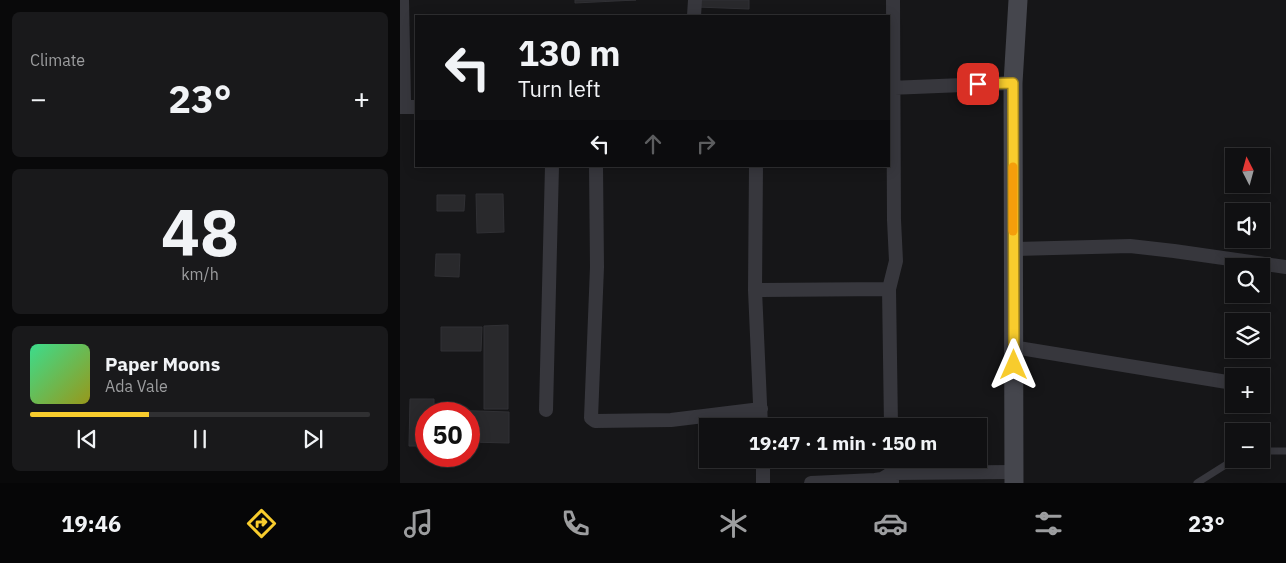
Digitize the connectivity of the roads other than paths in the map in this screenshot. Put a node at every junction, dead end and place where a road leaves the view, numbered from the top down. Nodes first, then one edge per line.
1 (402, 0) edge
2 (696, 0) edge
3 (893, 0) edge
4 (1018, 0) edge
5 (694, 15) edge
6 (401, 21) edge
7 (1013, 83) junction
8 (891, 88) edge
9 (400, 106) edge
10 (415, 107) edge
11 (552, 167) edge
12 (596, 167) edge
13 (756, 167) edge
14 (1013, 249) junction
15 (1286, 267) edge
16 (889, 289) junction
17 (755, 290) junction
18 (1013, 347) junction
19 (1225, 381) edge
20 (761, 409) junction
21 (546, 410) dead end
22 (761, 418) edge
23 (891, 418) edge
24 (1270, 451) edge
25 (1286, 451) edge
26 (1225, 465) edge
27 (763, 468) edge
28 (892, 478) edge
29 (1014, 478) edge
30 (764, 483) edge
31 (811, 483) edge
32 (1197, 483) edge

1 - 6 street
2 - 5 street
3 - 8 street
4 - 7 main road
6 - 9 street
7 - 8 street
7 - 14 main road
8 - 16 street
9 - 10 street
11 - 21 street
12 - 20 street
13 - 17 street
14 - 15 street
14 - 18 main road
16 - 17 street
16 - 23 street
17 - 20 street
18 - 19 street
18 - 29 main road
20 - 22 street
24 - 25 lane
26 - 32 lane
27 - 30 street
28 - 29 street
28 - 31 street

